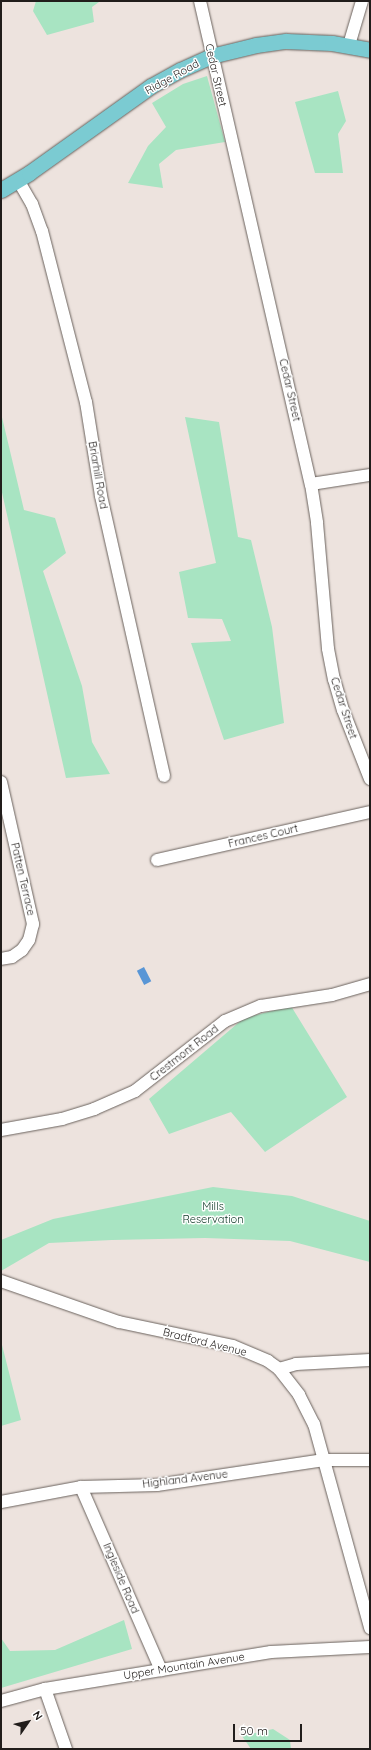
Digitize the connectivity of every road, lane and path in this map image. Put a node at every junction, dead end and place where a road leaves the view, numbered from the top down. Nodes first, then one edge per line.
1 (200, 1) edge
2 (362, 1) edge
3 (349, 45) junction
4 (370, 50) edge
5 (211, 56) junction
6 (18, 180) junction
7 (1, 190) edge
8 (370, 475) edge
9 (311, 484) junction
10 (164, 776) dead end
11 (370, 779) edge
12 (1, 782) edge
13 (370, 812) edge
14 (157, 860) dead end
15 (1, 959) edge
16 (370, 984) edge
17 (1, 1130) edge
18 (1, 1281) edge
19 (370, 1360) edge
20 (279, 1369) junction
21 (324, 1460) junction
22 (370, 1460) edge
23 (81, 1487) junction
24 (1, 1502) edge
25 (370, 1628) edge
26 (370, 1647) edge
27 (161, 1670) junction
28 (45, 1689) junction
29 (1, 1701) edge
30 (66, 1749) edge

1 - 5 street, Cedar Street
2 - 3 street
3 - 4 main road, Ridge Road
3 - 5 main road, Ridge Road
5 - 6 main road, Ridge Road
5 - 9 street, Cedar Street
6 - 7 main road, Ridge Road
6 - 10 street, Briarhill Road
8 - 9 street
9 - 11 street, Cedar Street
12 - 15 street, Patten Terrace
13 - 14 street, Frances Court
16 - 17 street, Crestmont Road
18 - 20 street, Bradford Avenue
19 - 20 street
20 - 21 street, Bradford Avenue
21 - 22 street, Highland Avenue
21 - 23 street, Highland Avenue
21 - 25 street, Bradford Avenue
23 - 24 street, Highland Avenue
23 - 27 street, Ingleside Road
26 - 27 street, Upper Mountain Avenue
27 - 28 street, Upper Mountain Avenue
28 - 29 street, Upper Mountain Avenue
28 - 30 street

